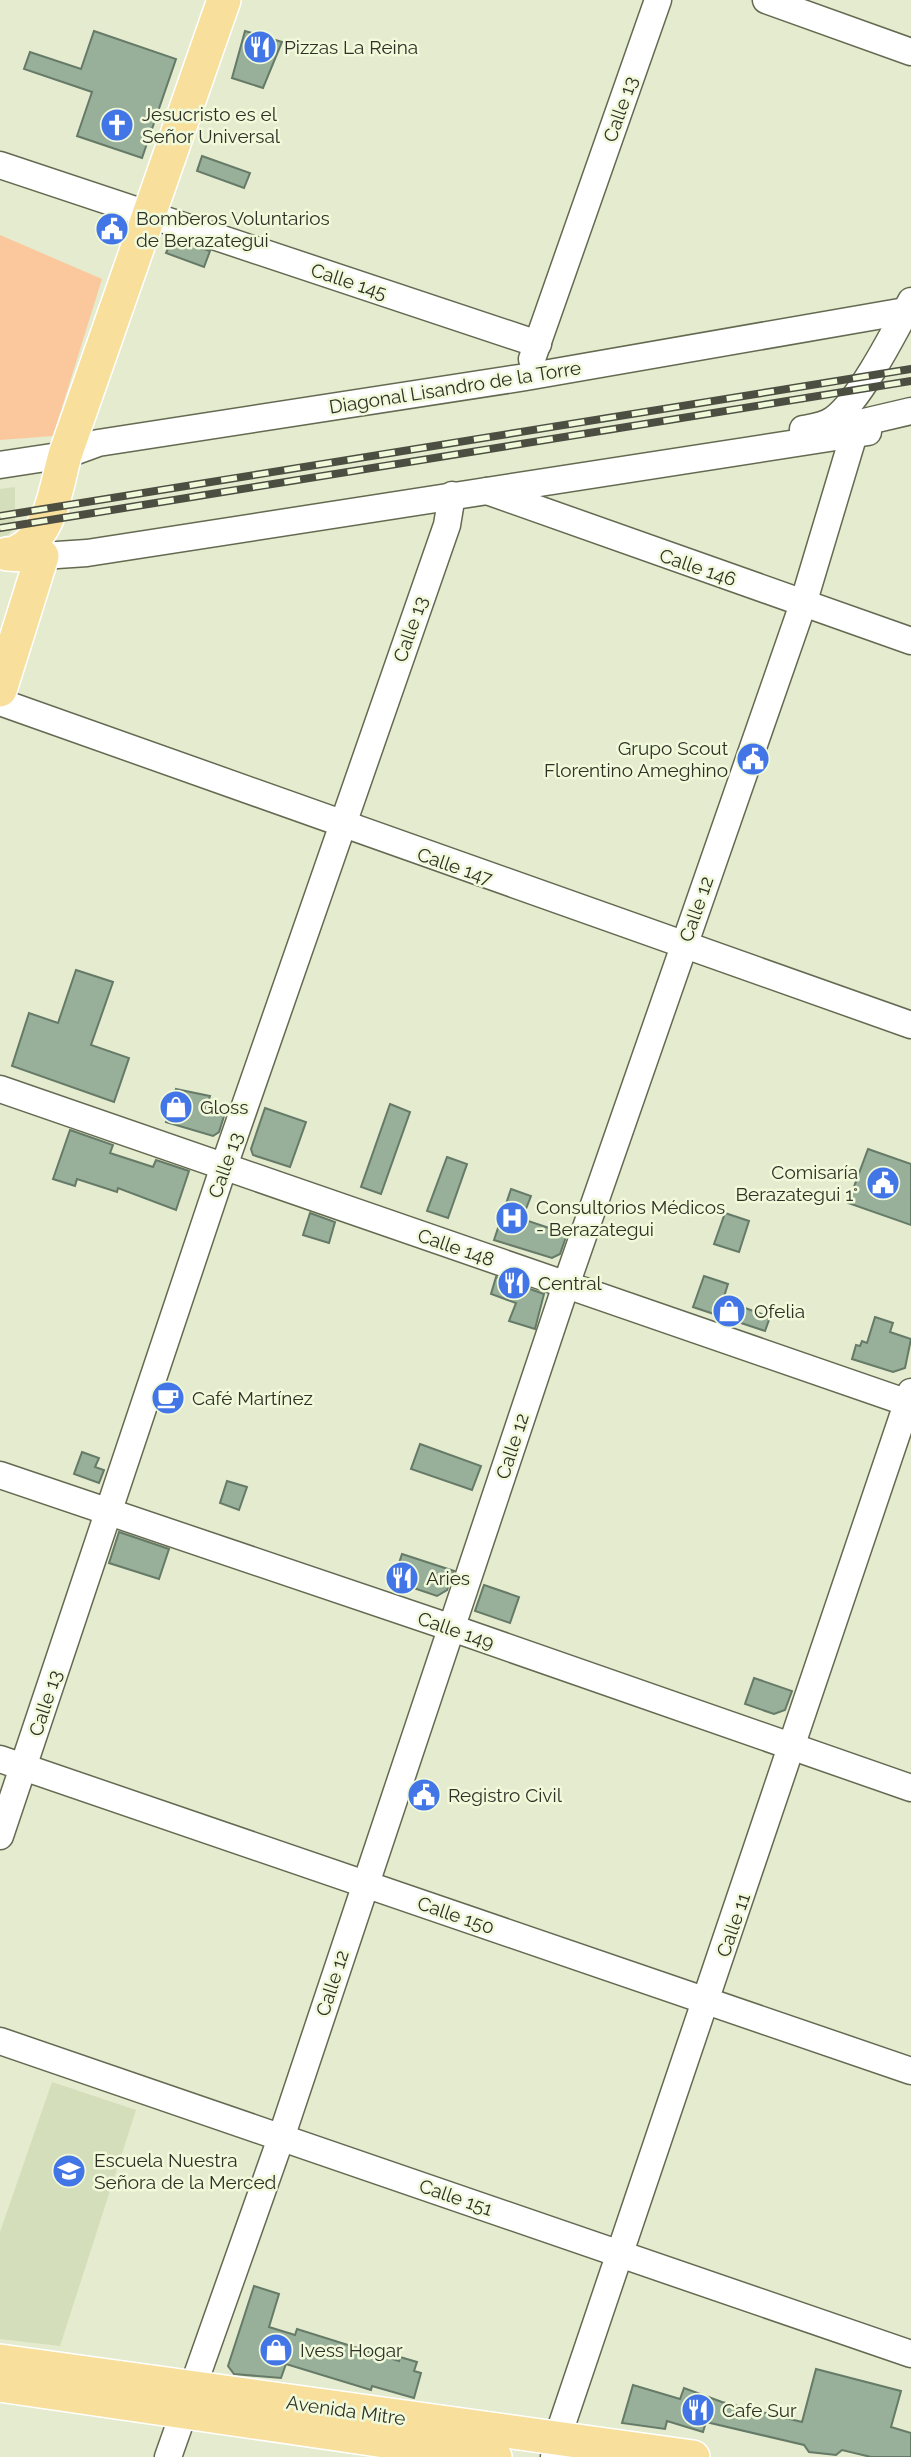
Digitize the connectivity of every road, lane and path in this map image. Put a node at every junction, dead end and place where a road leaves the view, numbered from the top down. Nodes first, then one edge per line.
1 (224, 0) edge
2 (658, 0) edge
3 (766, 0) edge
4 (911, 51) edge
5 (0, 164) edge
6 (150, 215) junction
7 (909, 307) edge
8 (538, 344) junction
9 (526, 377) junction
10 (911, 411) edge
11 (911, 425) edge
12 (854, 434) junction
13 (65, 455) junction
14 (0, 465) edge
15 (485, 491) junction
16 (452, 495) junction
17 (48, 520) junction
18 (87, 553) junction
19 (19, 555) edge
20 (803, 604) junction
21 (911, 641) edge
22 (0, 690) edge
23 (0, 702) edge
24 (342, 826) junction
25 (683, 946) junction
26 (911, 1025) edge
27 (0, 1089) edge
28 (224, 1167) junction
29 (566, 1285) junction
30 (910, 1400) edge
31 (0, 1475) edge
32 (107, 1513) junction
33 (452, 1628) junction
34 (792, 1748) junction
35 (12, 1763) edge
36 (911, 1788) edge
37 (0, 1836) edge
38 (365, 1884) junction
39 (707, 2002) junction
40 (0, 2041) edge
41 (911, 2071) edge
42 (281, 2138) junction
43 (621, 2252) junction
44 (911, 2354) edge
45 (0, 2361) edge
46 (0, 2385) edge
47 (187, 2400) junction
48 (555, 2448) edge
49 (168, 2457) edge
50 (495, 2457) edge
51 (693, 2457) edge

1 - 6 main road
2 - 8 street, Calle 13
3 - 4 street
5 - 6 street, Calle 145
6 - 8 street, Calle 145
6 - 13 main road
7 - 9 street, Diagonal Lisandro de la Torre
7 - 15 street
8 - 9 street, Calle 13
9 - 13 street, Diagonal Lisandro de la Torre
10 - 12 street
11 - 12 street
12 - 15 street
12 - 20 street, Calle 12
13 - 14 street, Diagonal Lisandro de la Torre
13 - 17 main road
15 - 16 street
15 - 20 street, Calle 146
16 - 18 street
16 - 24 street, Calle 13
17 - 18 street
17 - 19 main road
18 - 19 street
19 - 22 main road
20 - 21 street, Calle 146
20 - 25 street, Calle 12
23 - 24 street, Calle 147
24 - 25 street, Calle 147
24 - 28 street, Calle 13
25 - 26 street, Calle 147
25 - 29 street, Calle 12
27 - 28 street, Calle 148
28 - 29 street, Calle 148
28 - 32 street, Calle 13
29 - 30 street, Calle 148
29 - 33 street, Calle 12
30 - 34 street, Calle 11
31 - 32 street, Calle 149
32 - 33 street, Calle 149
32 - 35 street, Calle 13
33 - 34 street, Calle 149
33 - 38 street, Calle 12
34 - 36 street, Calle 149
34 - 39 street, Calle 11
35 - 37 street, Calle 13
35 - 38 street, Calle 150
38 - 39 street, Calle 150
38 - 42 street, Calle 12
39 - 41 street, Calle 150
39 - 43 street, Calle 11
40 - 42 street, Calle 151
42 - 43 street, Calle 151
42 - 47 street, Calle 12
43 - 44 street, Calle 151
43 - 48 street, Calle 11
45 - 47 main road, Avenida Mitre
46 - 47 main road, Avenida Mitre
47 - 48 main road, Avenida Mitre
47 - 49 street, Calle 12
47 - 50 main road, Avenida Mitre
48 - 51 main road, Avenida Mitre

